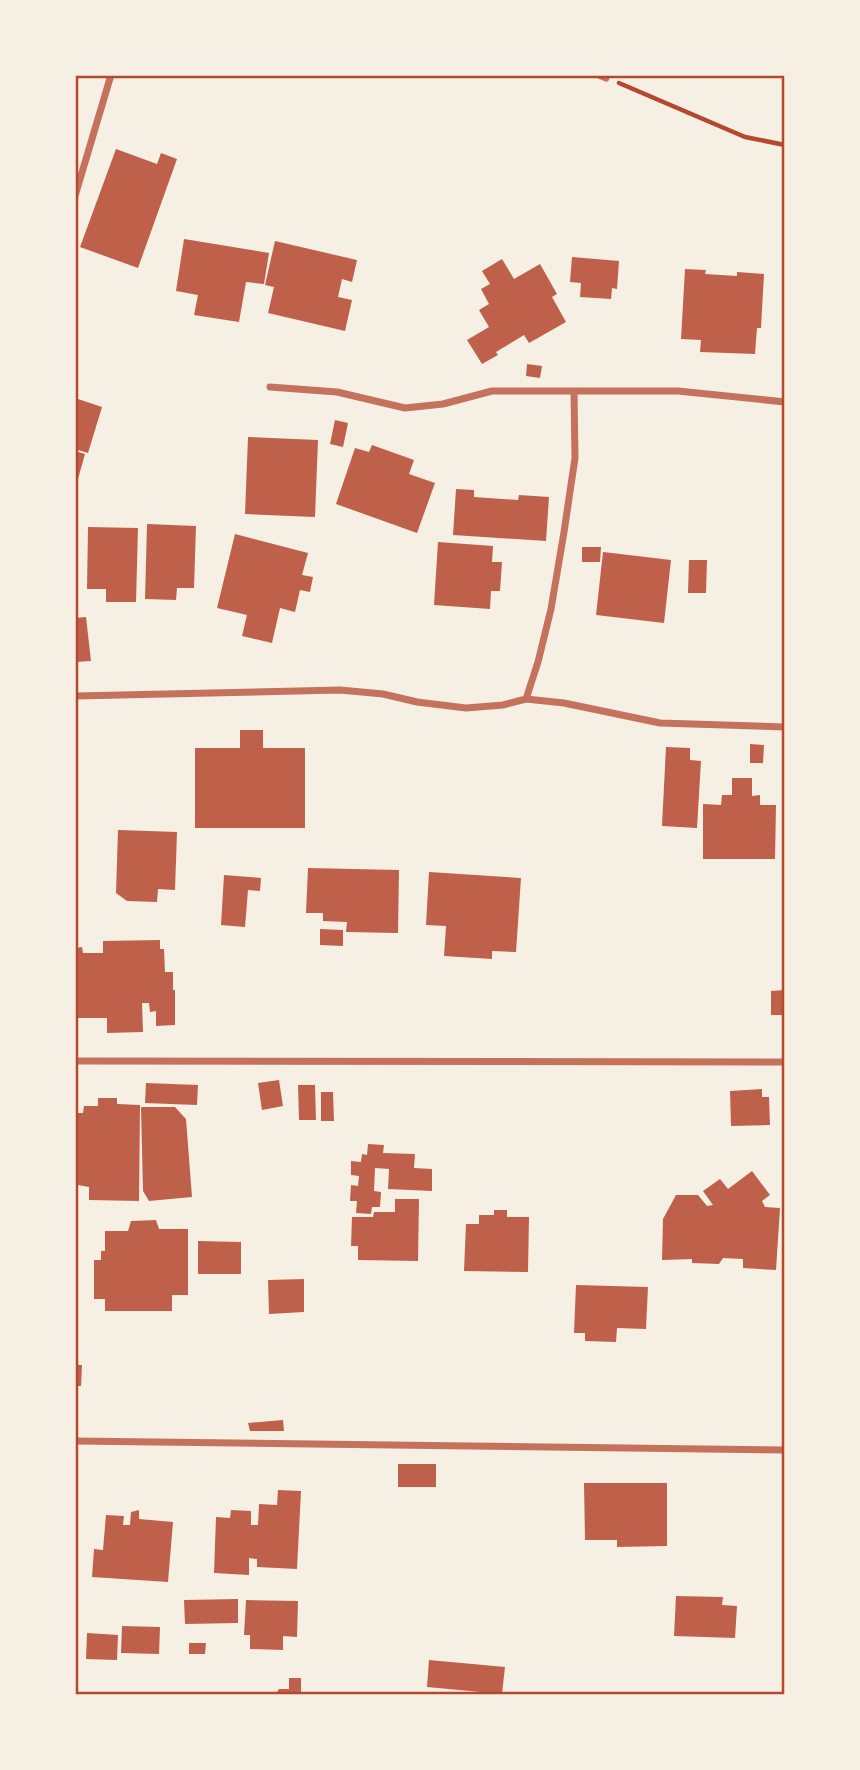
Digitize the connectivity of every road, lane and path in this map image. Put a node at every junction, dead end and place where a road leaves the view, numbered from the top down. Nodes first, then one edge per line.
1 (111, 75) edge
2 (602, 76) edge
3 (785, 145) edge
4 (75, 196) edge
5 (270, 387) dead end
6 (574, 391) junction
7 (785, 402) edge
8 (75, 696) edge
9 (526, 699) junction
10 (785, 727) edge
11 (75, 1061) edge
12 (785, 1062) edge
13 (75, 1441) edge
14 (785, 1450) edge

1 - 4 street
2 - 3 path
5 - 6 street
6 - 7 street
6 - 9 street
8 - 9 street
9 - 10 street
11 - 12 street
13 - 14 street

